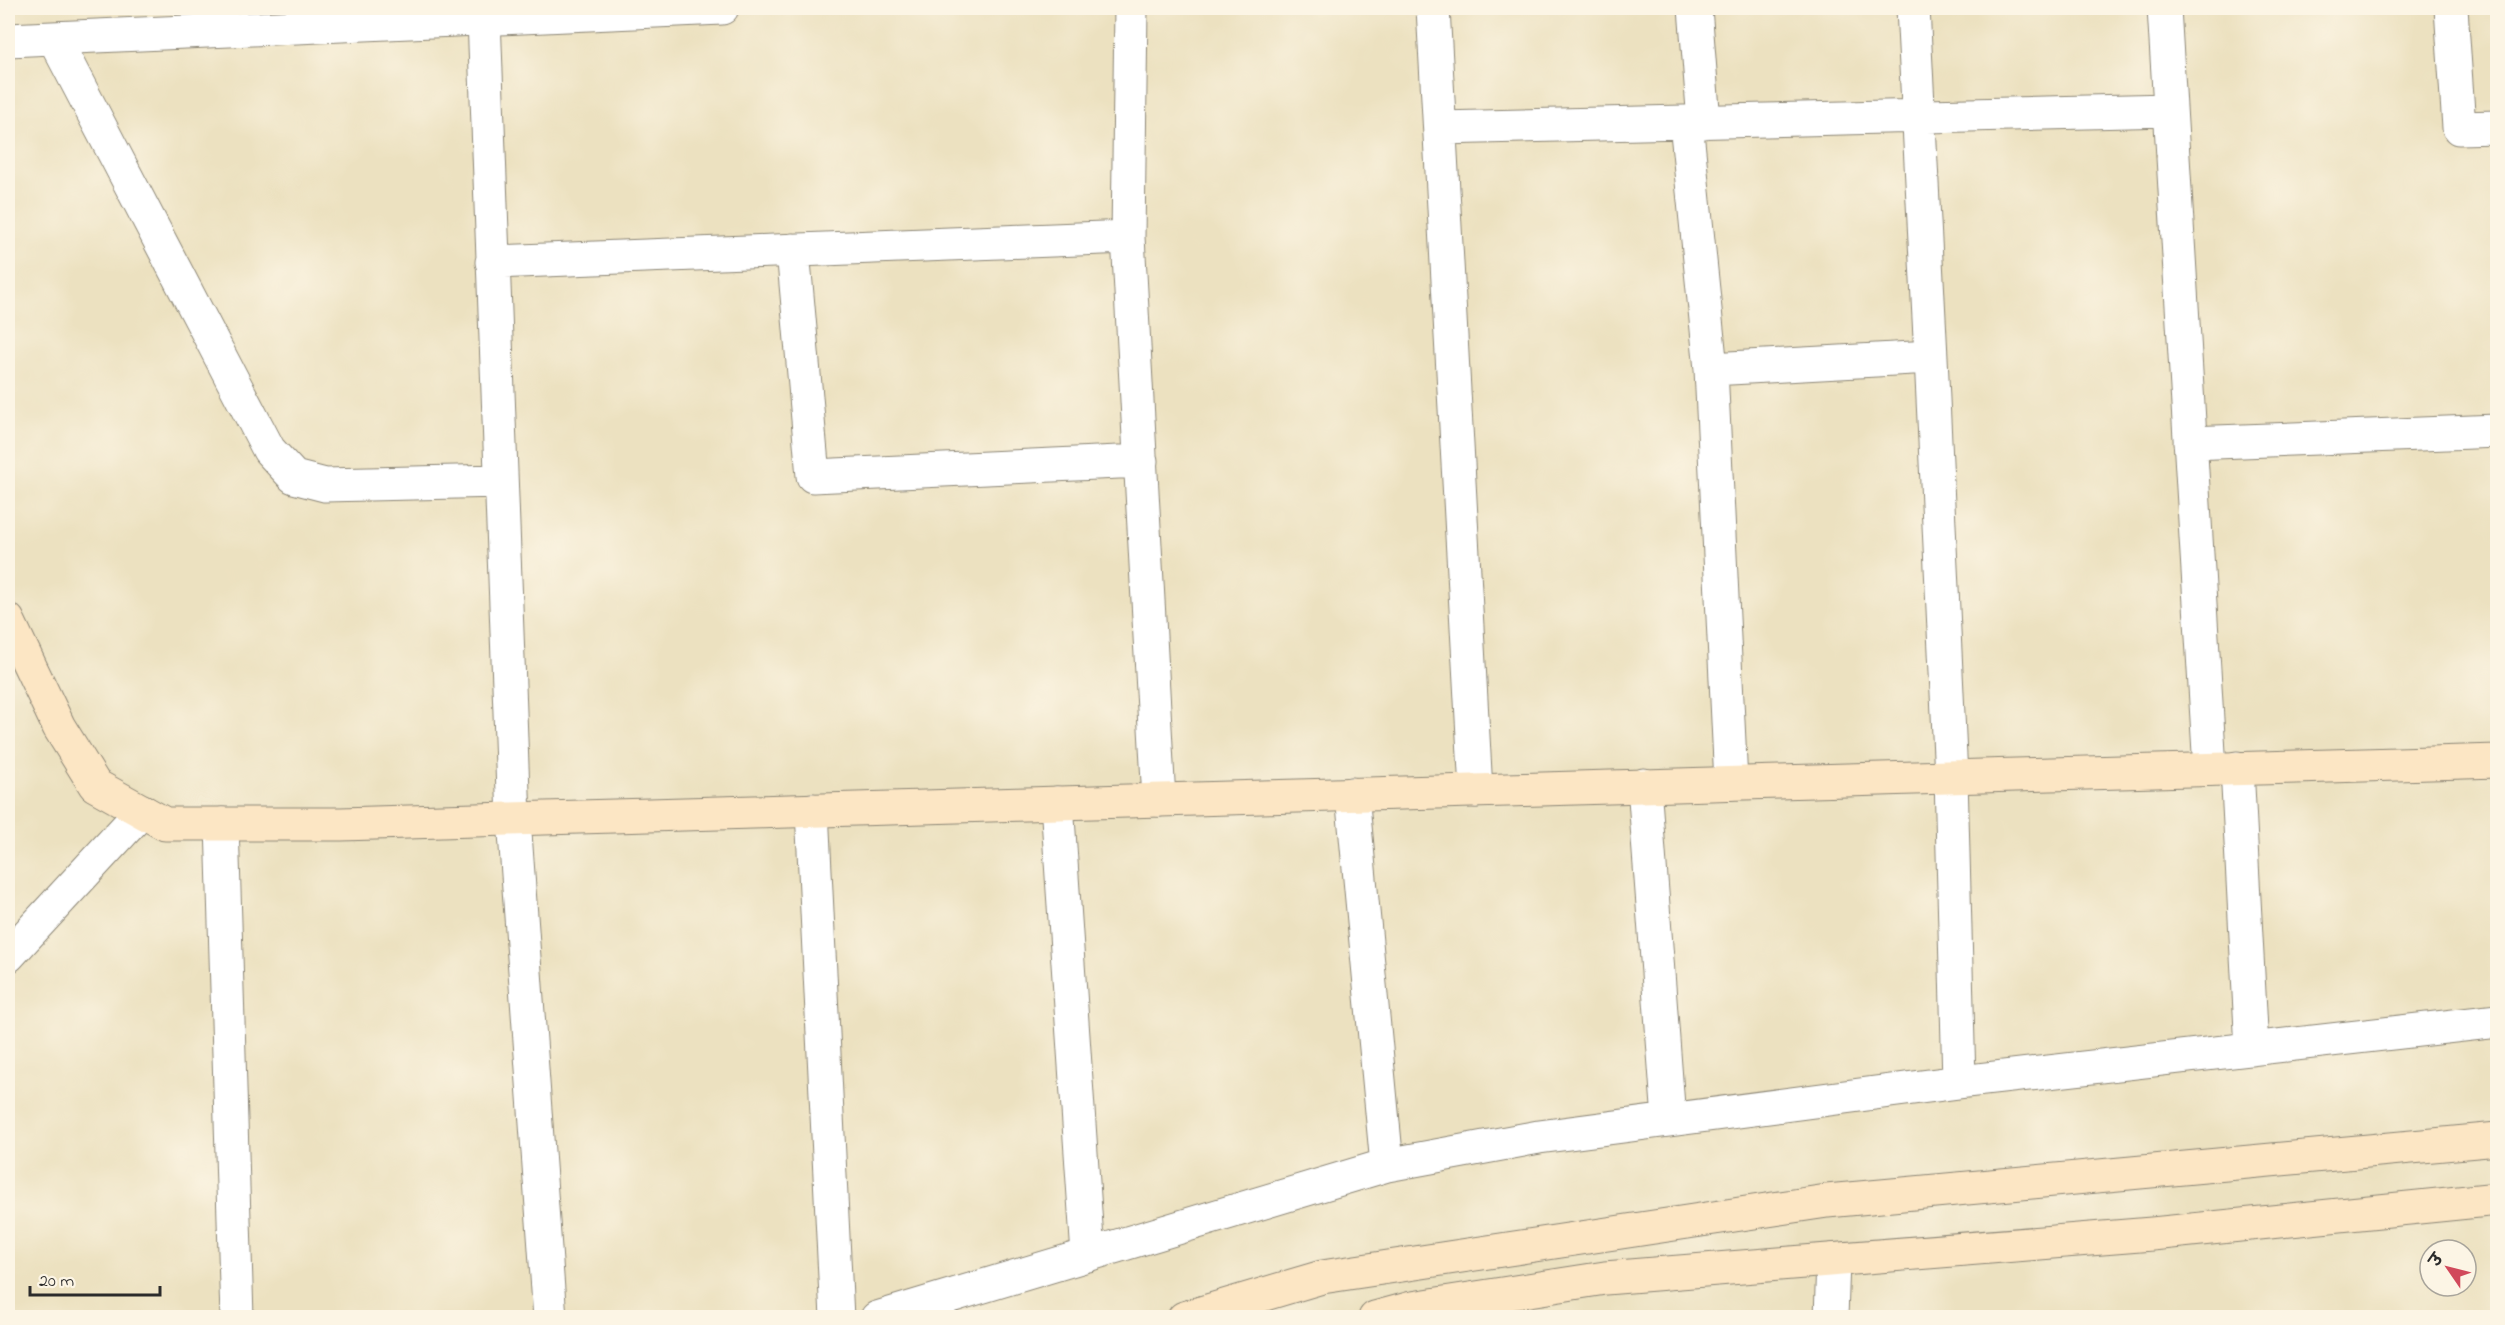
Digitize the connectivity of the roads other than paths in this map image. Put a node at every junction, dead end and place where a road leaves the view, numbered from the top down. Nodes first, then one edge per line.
1 (722, 8) edge
2 (1131, 8) edge
3 (1433, 8) edge
4 (1695, 8) edge
5 (1913, 8) edge
6 (2164, 8) edge
7 (2451, 8) edge
8 (576, 11) edge
9 (484, 18) junction
10 (54, 38) junction
11 (8, 40) edge
12 (2170, 110) junction
13 (1921, 116) junction
14 (1695, 122) junction
15 (2498, 127) edge
16 (1440, 128) junction
17 (1128, 237) junction
18 (793, 250) junction
19 (492, 262) junction
20 (1931, 357) junction
21 (1711, 369) junction
22 (2498, 431) edge
23 (2190, 443) junction
24 (1141, 460) junction
25 (501, 481) junction
26 (8, 620) edge
27 (2498, 761) edge
28 (2223, 769) junction
29 (1951, 777) junction
30 (1731, 783) junction
31 (1644, 786) junction
32 (1476, 791) junction
33 (1352, 794) junction
34 (1160, 800) junction
35 (1057, 803) junction
36 (812, 810) junction
37 (141, 811) junction
38 (514, 819) junction
39 (222, 824) junction
40 (8, 956) edge
41 (2498, 1021) edge
42 (2252, 1049) junction
43 (1959, 1082) junction
44 (1670, 1120) junction
45 (2498, 1138) edge
46 (1387, 1165) junction
47 (2498, 1198) edge
48 (1088, 1255) junction
49 (1833, 1260) junction
50 (237, 1317) edge
51 (550, 1317) edge
52 (837, 1317) edge
53 (877, 1317) edge
54 (1184, 1317) edge
55 (1375, 1317) edge
56 (1831, 1317) edge

1 - 8 street
2 - 17 street
3 - 16 street
4 - 14 street
5 - 13 street
6 - 12 street
7 - 15 street
8 - 9 street
9 - 10 street
9 - 19 street
10 - 11 street
10 - 25 street
12 - 13 street
12 - 23 street
13 - 14 street
13 - 20 street
14 - 16 street
14 - 21 street
16 - 32 street
17 - 18 street
17 - 24 street
18 - 19 street
18 - 24 street
19 - 25 street
20 - 21 street
20 - 29 street
21 - 30 street
22 - 23 street
23 - 28 street
24 - 34 street
25 - 38 street
26 - 37 street
27 - 28 street
28 - 29 street
28 - 42 street
29 - 30 street
29 - 43 street
30 - 31 street
31 - 32 street
31 - 44 street
32 - 33 street
33 - 34 street
33 - 46 street
34 - 35 street
35 - 36 street
35 - 48 street
36 - 38 street
36 - 52 street
37 - 39 street
37 - 40 street
38 - 39 street
38 - 51 street
39 - 50 street
41 - 42 street
42 - 43 street
43 - 44 street
44 - 46 street
45 - 54 street
46 - 48 street
47 - 49 street
48 - 53 street
49 - 55 street
49 - 56 street

